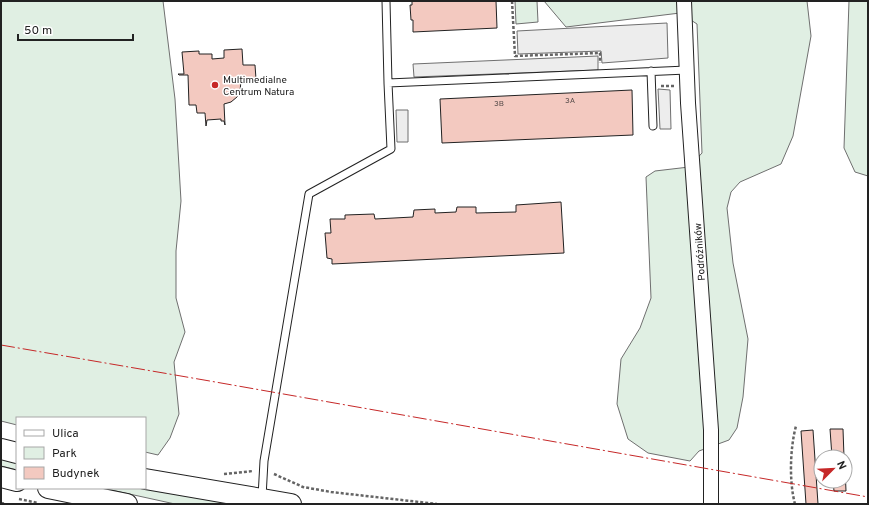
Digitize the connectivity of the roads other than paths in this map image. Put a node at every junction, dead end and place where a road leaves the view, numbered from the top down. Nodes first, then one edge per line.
1 (386, 1) edge
2 (684, 1) edge
3 (687, 70) junction
4 (651, 71) junction
5 (388, 83) junction
6 (653, 126) dead end
7 (1, 449) edge
8 (16, 453) edge
9 (1, 477) edge
10 (146, 479) edge
11 (53, 489) edge
12 (16, 490) edge
13 (261, 502) edge
14 (127, 504) edge
15 (291, 504) edge
16 (711, 504) edge

1 - 5 lane
2 - 3 street, Podróżników
3 - 4 lane
3 - 16 street, Podróżników
4 - 5 lane
4 - 6 lane
5 - 13 lane
7 - 8 main road
9 - 12 main road
10 - 13 main road
11 - 14 main road
13 - 15 main road

